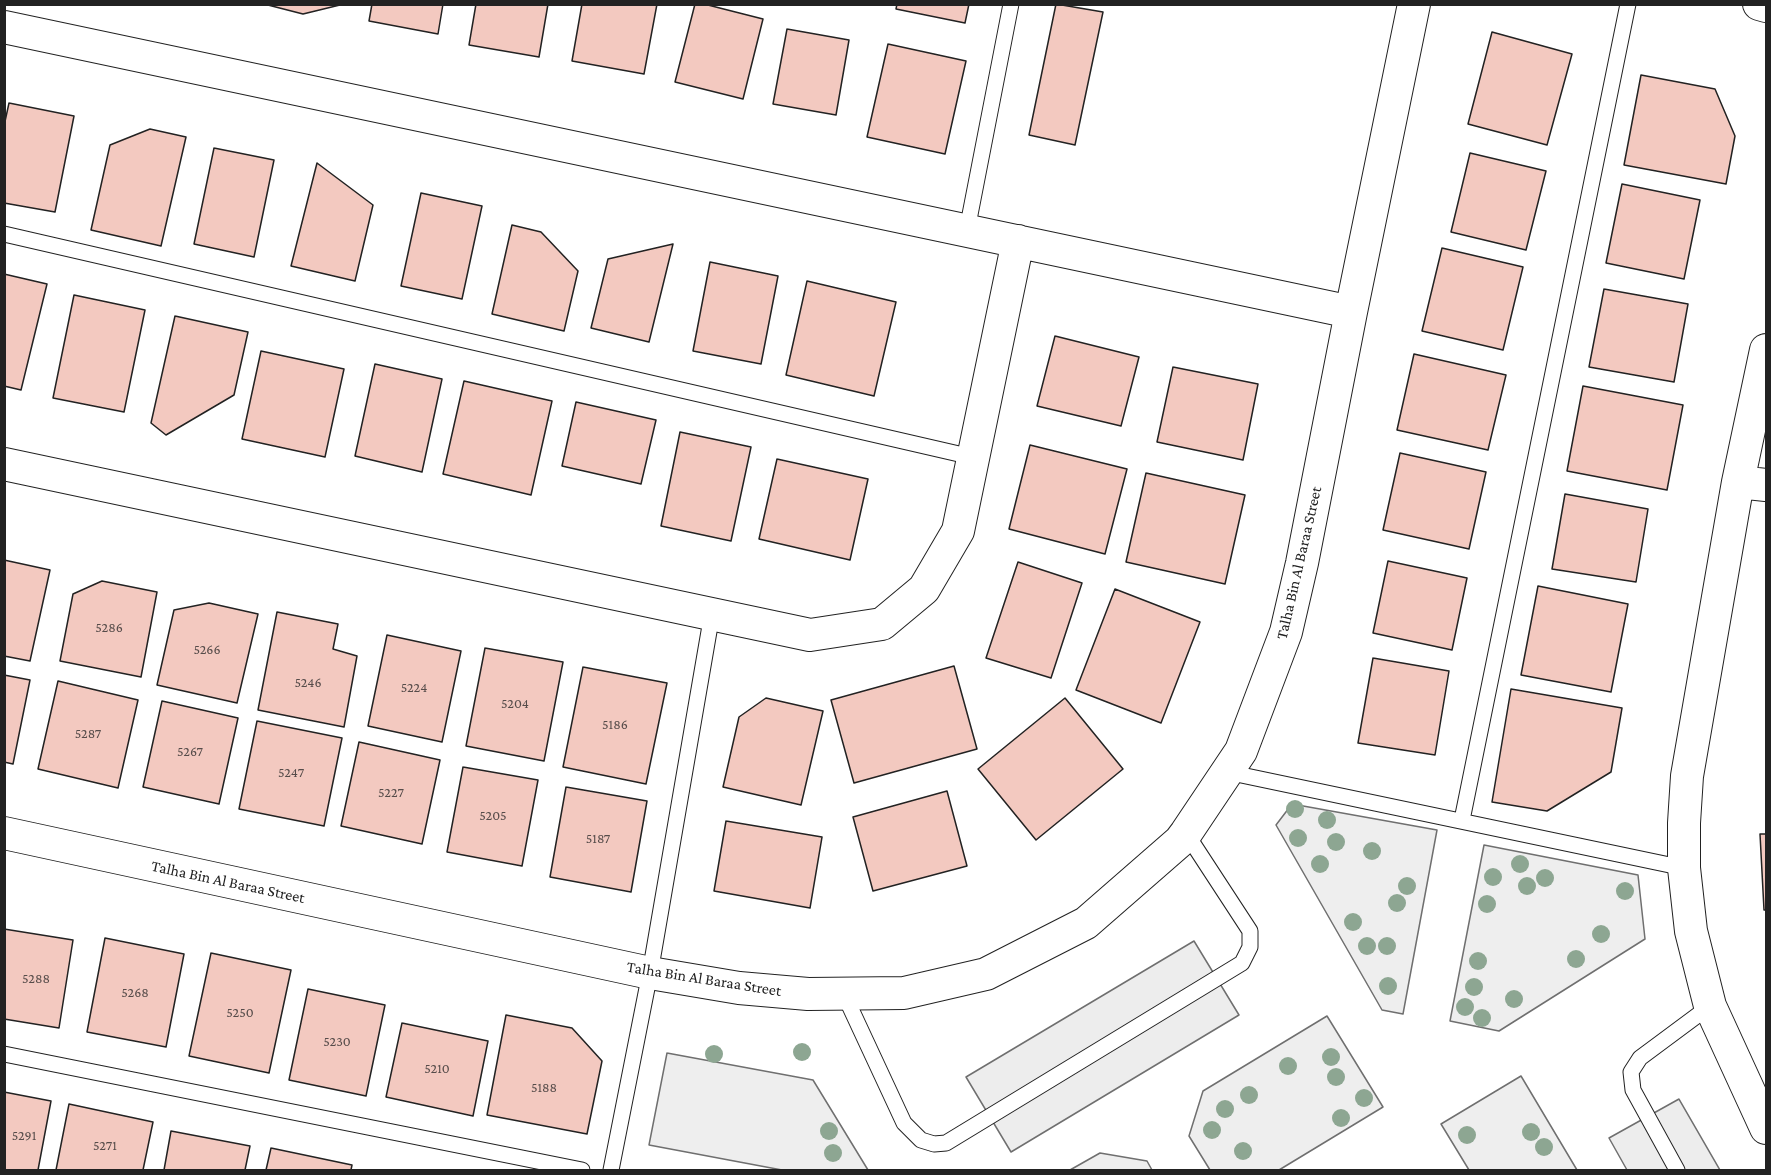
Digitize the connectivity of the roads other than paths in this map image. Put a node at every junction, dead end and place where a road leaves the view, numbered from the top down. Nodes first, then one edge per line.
1 (1011, 4) edge
2 (1414, 4) edge
3 (1628, 4) edge
4 (1759, 4) edge
5 (1767, 6) edge
6 (4, 27) edge
7 (968, 230) junction
8 (4, 234) edge
9 (1018, 241) junction
10 (1351, 312) junction
11 (1767, 350) edge
12 (972, 457) junction
13 (4, 464) edge
14 (1752, 483) edge
15 (712, 614) junction
16 (1227, 772) junction
17 (1462, 820) junction
18 (1186, 832) junction
19 (4, 833) edge
20 (1684, 867) junction
21 (650, 973) junction
22 (844, 994) junction
23 (1710, 1006) junction
24 (4, 1054) edge
25 (1767, 1128) edge
26 (582, 1170) edge
27 (611, 1170) edge
28 (1677, 1170) edge

1 - 7 lane
2 - 10 street, Talha Bin Al Baraa Street
3 - 17 lane
4 - 5 street
6 - 7 street
7 - 9 street
8 - 12 lane
9 - 10 street
9 - 12 street
10 - 16 street, Talha Bin Al Baraa Street
11 - 14 street
12 - 15 street
13 - 15 street
14 - 20 street
15 - 21 lane
16 - 17 lane
16 - 18 street, Talha Bin Al Baraa Street
17 - 20 lane
18 - 22 street, Talha Bin Al Baraa Street
18 - 22 lane
19 - 21 street, Talha Bin Al Baraa Street
20 - 23 street
21 - 22 street, Talha Bin Al Baraa Street
21 - 27 lane
23 - 25 street
23 - 28 lane
24 - 26 lane

